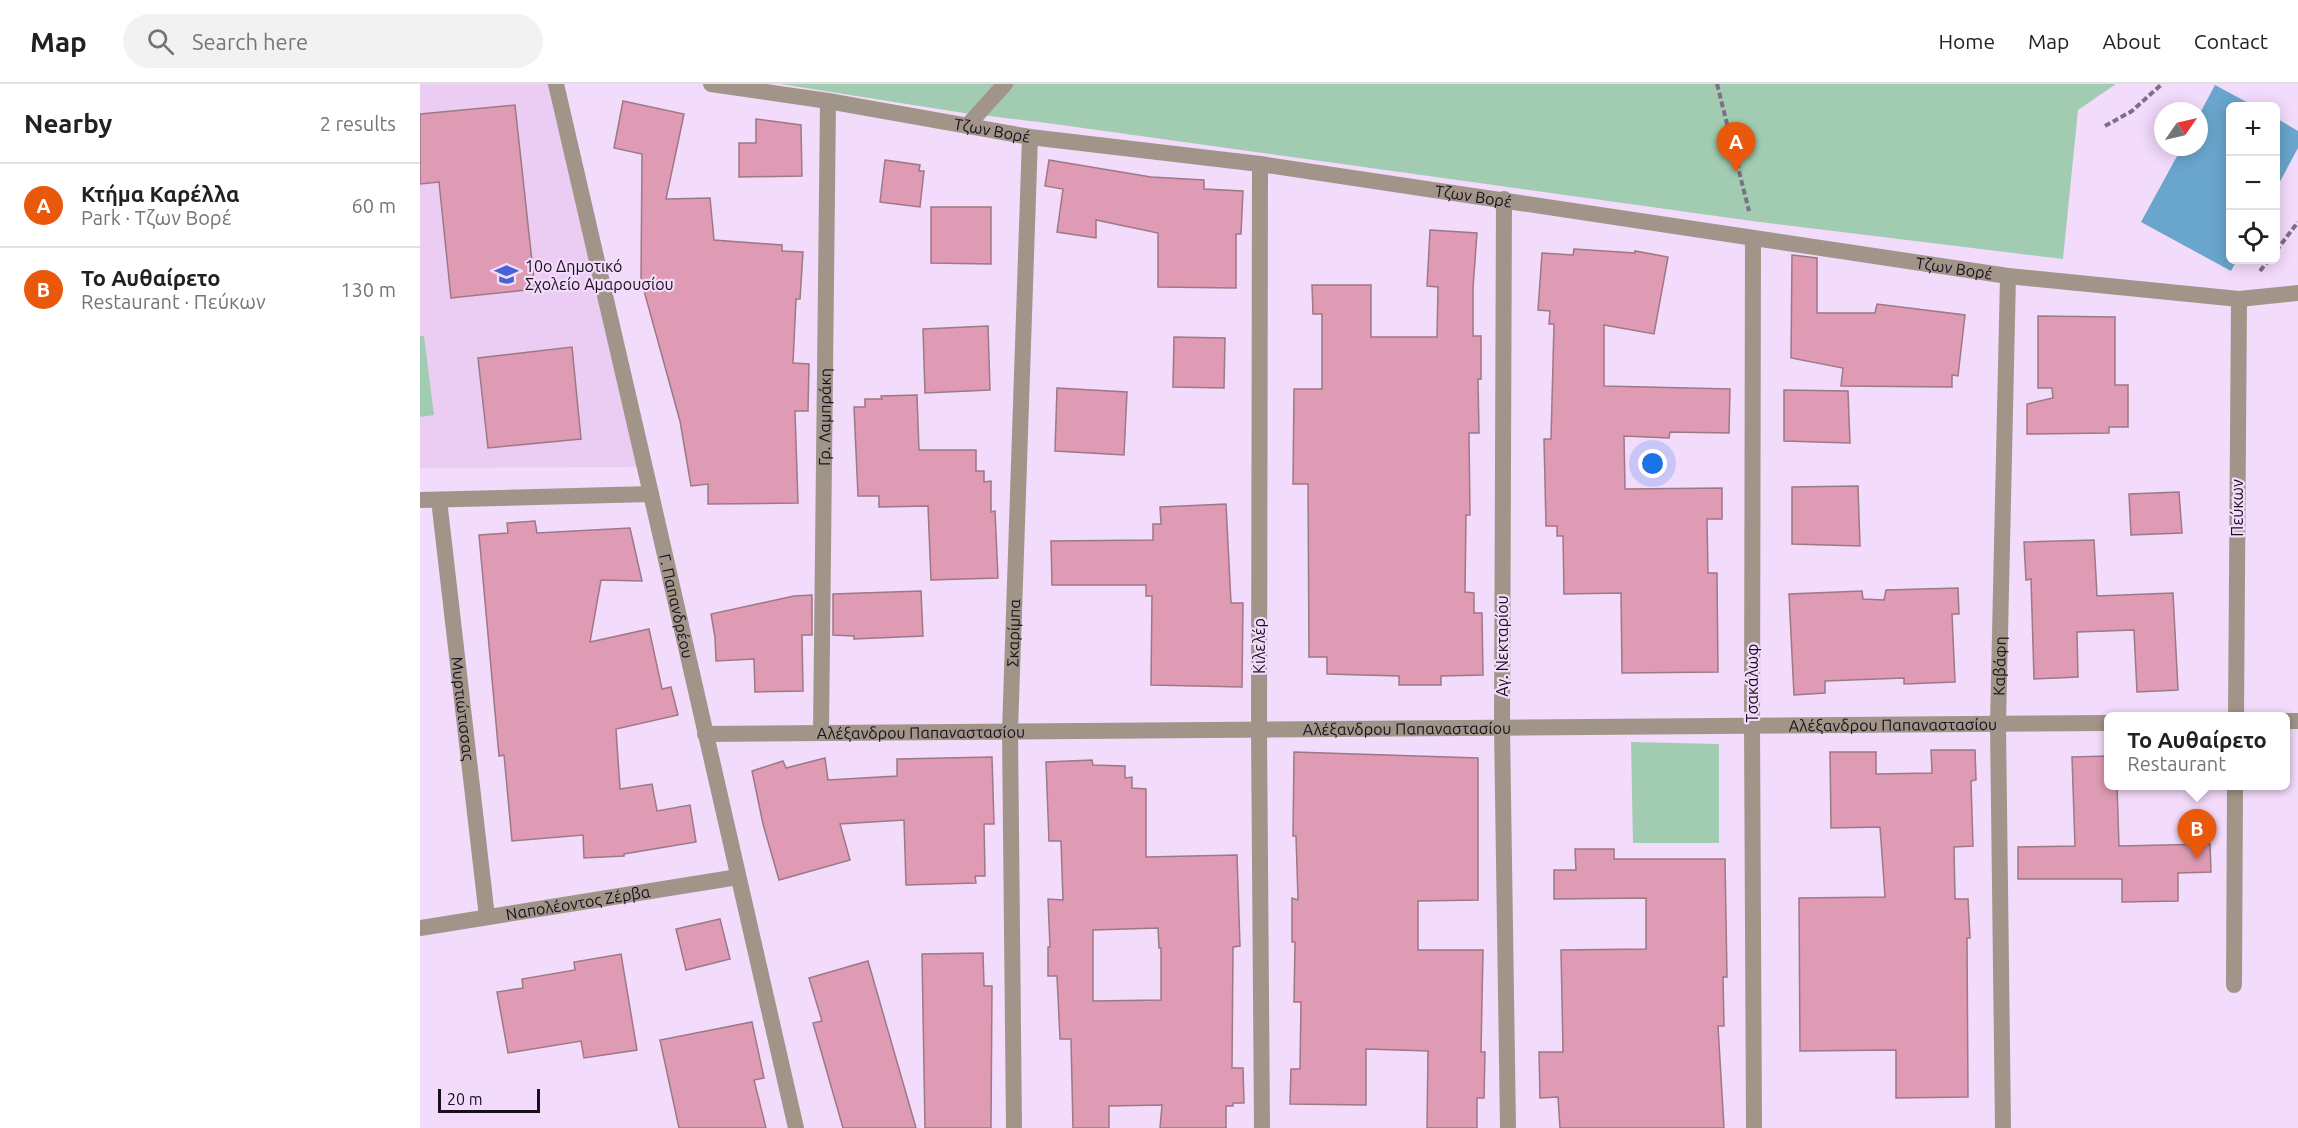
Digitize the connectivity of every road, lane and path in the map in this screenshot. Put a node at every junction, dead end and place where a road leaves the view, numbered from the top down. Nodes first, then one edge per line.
1 (556, 84) edge
2 (711, 84) edge
3 (1005, 84) edge
4 (1717, 84) edge
5 (2162, 84) edge
6 (828, 101) junction
7 (968, 125) junction
8 (2105, 126) dead end
9 (1030, 137) junction
10 (1260, 164) junction
11 (1504, 199) junction
12 (2298, 222) edge
13 (1753, 238) junction
14 (2280, 246) edge
15 (2008, 276) junction
16 (2298, 293) edge
17 (2238, 299) junction
18 (651, 494) junction
19 (420, 500) edge
20 (439, 500) junction
21 (2236, 712) edge
22 (2104, 723) edge
23 (1998, 724) junction
24 (1752, 726) junction
25 (1502, 728) junction
26 (1259, 730) junction
27 (1010, 732) junction
28 (821, 733) junction
29 (705, 734) junction
30 (2235, 790) edge
31 (738, 877) junction
32 (487, 917) junction
33 (420, 928) edge
34 (2234, 985) dead end
35 (796, 1128) edge
36 (1014, 1128) edge
37 (1262, 1128) edge
38 (1508, 1128) edge
39 (1754, 1128) edge
40 (2003, 1128) edge

1 - 18 street, Γ. Παπανδρέου
2 - 6 street, Τζων Βορέ
3 - 7 street
4 - 13 path
5 - 8 path
6 - 7 street, Τζων Βορέ
6 - 28 street, Γρ. Λαμπράκη
7 - 9 street, Τζων Βορέ
9 - 10 street, Τζων Βορέ
9 - 27 street, Σκαρίμπα
10 - 11 street, Τζων Βορέ
10 - 26 street, Κιλελέρ
11 - 13 street, Τζων Βορέ
11 - 25 street, Αγ. Νεκταρίου
12 - 14 path
13 - 15 street, Τζων Βορέ
13 - 24 street, Τσακάλωφ
15 - 17 street, Τζων Βορέ
15 - 23 street, Καβάφη
16 - 17 street, Τζων Βορέ
17 - 21 street, Πεύκων
18 - 20 street
18 - 29 street, Γ. Παπανδρέου
19 - 20 street
20 - 32 street, Μυρτιώτισσας
22 - 23 street, Αλέξανδρου Παπαναστασίου
23 - 24 street, Αλέξανδρου Παπαναστασίου
23 - 40 street, Καβάφη
24 - 25 street, Αλέξανδρου Παπαναστασίου
24 - 39 street, Τσακάλωφ
25 - 26 street, Αλέξανδρου Παπαναστασίου
25 - 38 street, Αγ. Νεκταρίου
26 - 27 street, Αλέξανδρου Παπαναστασίου
26 - 37 street, Κιλελέρ
27 - 28 street, Αλέξανδρου Παπαναστασίου
27 - 36 street, Σκαρίμπα
28 - 29 street, Αλέξανδρου Παπαναστασίου
29 - 31 street, Γ. Παπανδρέου
30 - 34 street
31 - 32 street, Ναπολέοντος Ζέρβα
31 - 35 street, Γ. Παπανδρέου
32 - 33 street, Ναπολέοντος Ζέρβα

